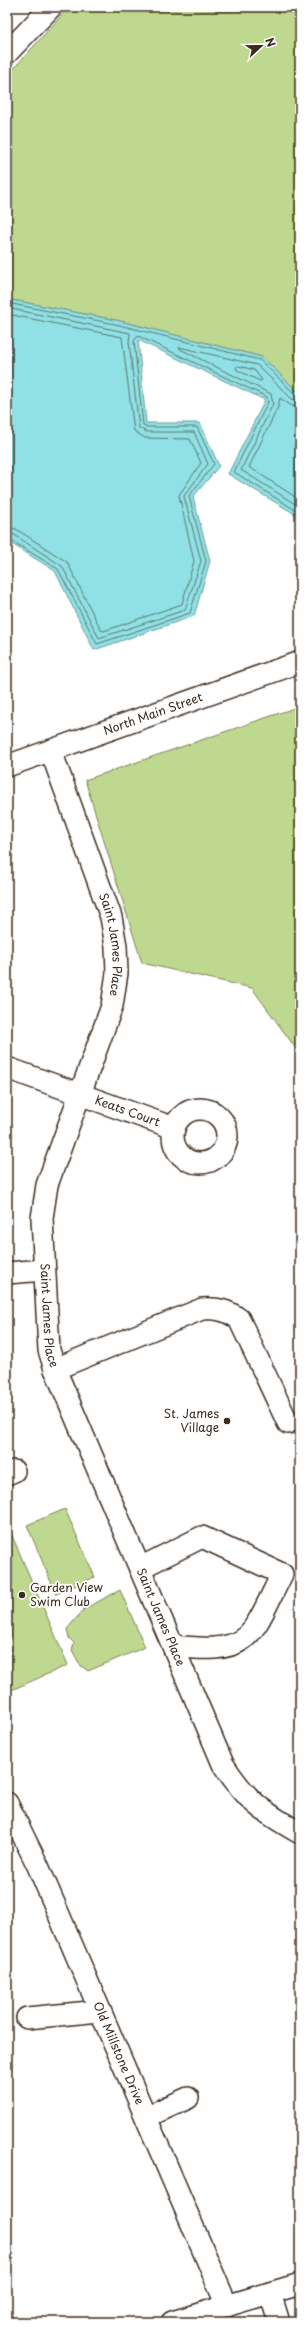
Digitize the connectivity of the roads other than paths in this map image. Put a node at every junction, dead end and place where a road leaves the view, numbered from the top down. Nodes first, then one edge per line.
1 (51, 7) edge
2 (7, 53) edge
3 (300, 662) edge
4 (51, 751) junction
5 (7, 766) edge
6 (7, 1068) edge
7 (81, 1094) junction
8 (174, 1128) dead end
9 (44, 1270) junction
10 (7, 1273) edge
11 (55, 1369) junction
12 (288, 1423) dead end
13 (140, 1568) junction
14 (173, 1646) junction
15 (7, 1803) edge
16 (300, 1833) edge
17 (100, 2011) junction
18 (27, 2018) dead end
19 (188, 2098) dead end
20 (146, 2117) junction
21 (300, 2284) edge
22 (270, 2293) junction
23 (227, 2306) junction
24 (172, 2322) edge
25 (279, 2322) edge

1 - 2 street
3 - 4 street, North Main Street
4 - 5 street, North Main Street
4 - 7 street, Saint James Place
6 - 7 street, Keats Court
7 - 8 street, Keats Court
7 - 9 street, Saint James Place
9 - 10 street
9 - 11 street, Saint James Place
11 - 12 street
11 - 13 street, Saint James Place
13 - 14 street, Saint James Place
13 - 14 street
14 - 16 street, Saint James Place
15 - 17 street, Old Millstone Drive
17 - 18 street
17 - 20 street, Old Millstone Drive
19 - 20 street
20 - 23 street, Old Millstone Drive
21 - 22 street
22 - 23 street
22 - 25 street
23 - 24 street

